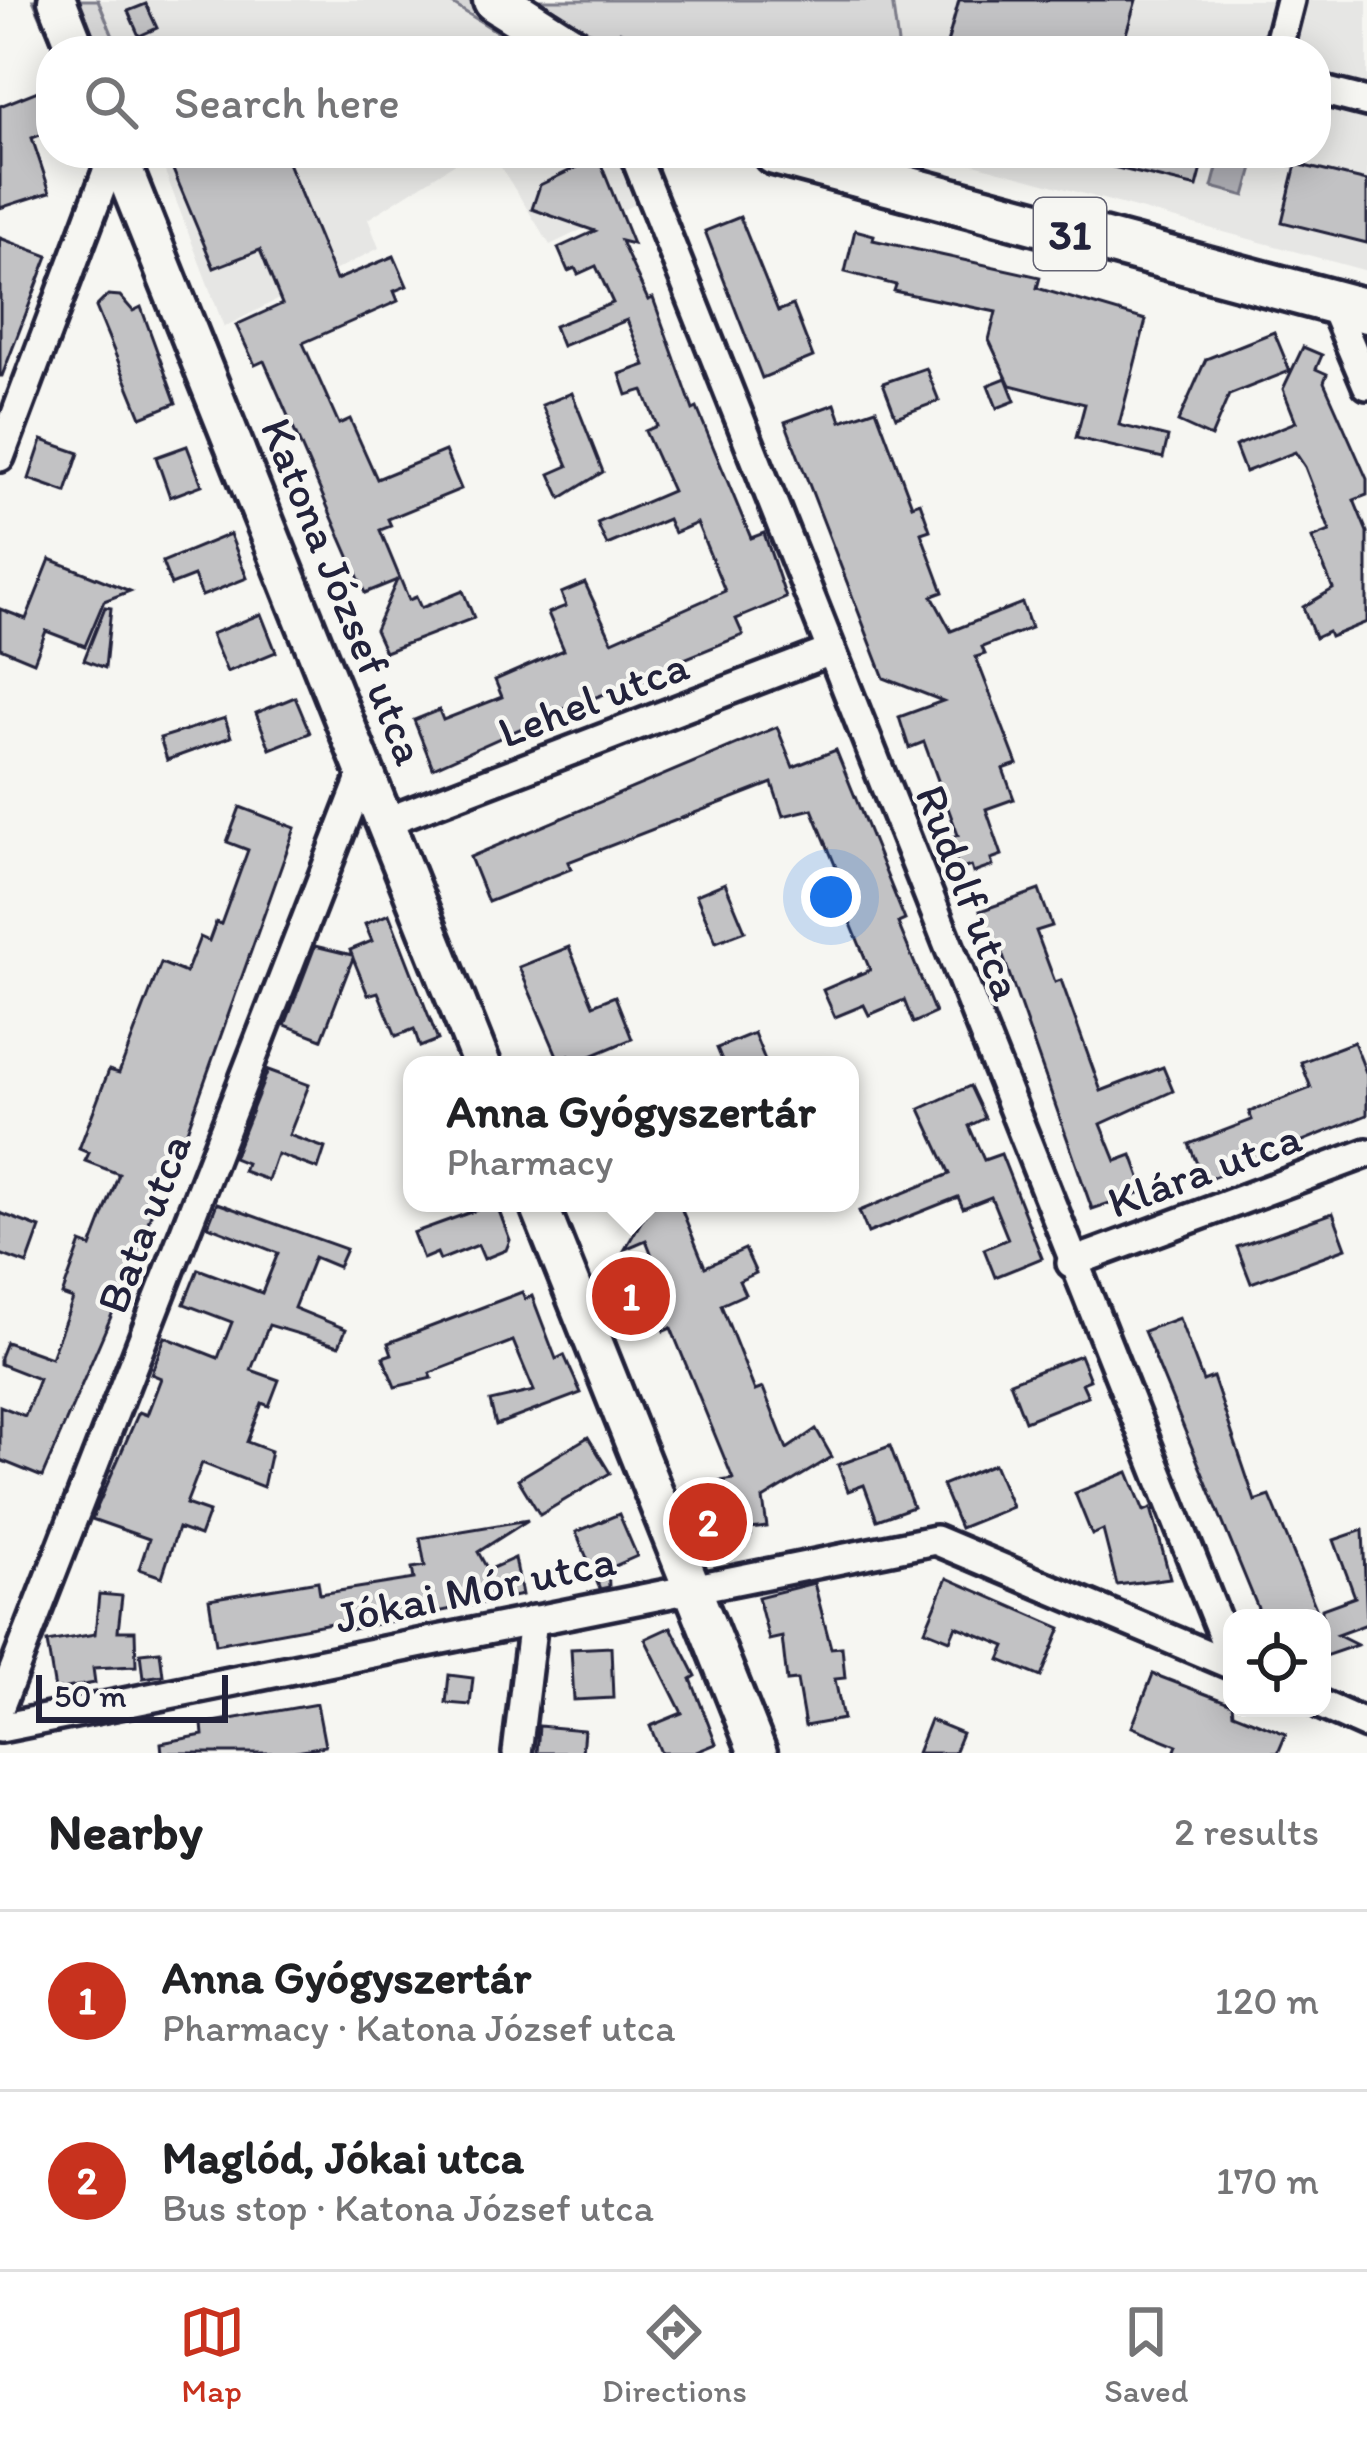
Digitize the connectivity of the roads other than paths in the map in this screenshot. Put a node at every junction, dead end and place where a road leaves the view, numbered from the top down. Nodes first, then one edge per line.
1 (57, 0) edge
2 (495, 0) edge
3 (1290, 0) edge
4 (71, 36) edge
5 (551, 36) edge
6 (1280, 36) edge
7 (1331, 92) edge
8 (1367, 102) edge
9 (110, 168) edge
10 (122, 168) edge
11 (640, 168) edge
12 (831, 168) edge
13 (1350, 306) edge
14 (1367, 385) edge
15 (0, 457) edge
16 (831, 651) junction
17 (364, 771) junction
18 (385, 822) junction
19 (478, 1056) edge
20 (1367, 1154) edge
21 (542, 1212) edge
22 (1071, 1263) junction
23 (691, 1585) junction
24 (533, 1620) junction
25 (1223, 1640) edge
26 (1223, 1658) edge
27 (0, 1706) edge
28 (1331, 1709) edge
29 (1367, 1725) edge
30 (0, 1728) edge
31 (760, 1752) edge
32 (517, 1753) edge

1 - 4 main road
2 - 5 main road
3 - 6 street
7 - 8 street
9 - 15 street
10 - 17 main road, Katona József utca
11 - 16 street, Rudolf utca
12 - 13 main road, 31
13 - 14 street
16 - 18 street, Lehel utca
16 - 22 street, Rudolf utca
17 - 18 main road, Katona József utca
17 - 27 street, Bata utca
18 - 19 main road, Katona József utca
20 - 22 street, Klára utca
21 - 23 main road
22 - 25 street, Rudolf utca
23 - 24 street, Jókai Mór utca
23 - 26 street, Jókai Mór utca
23 - 31 main road
24 - 30 street, Jókai Mór utca
24 - 32 street
28 - 29 street

